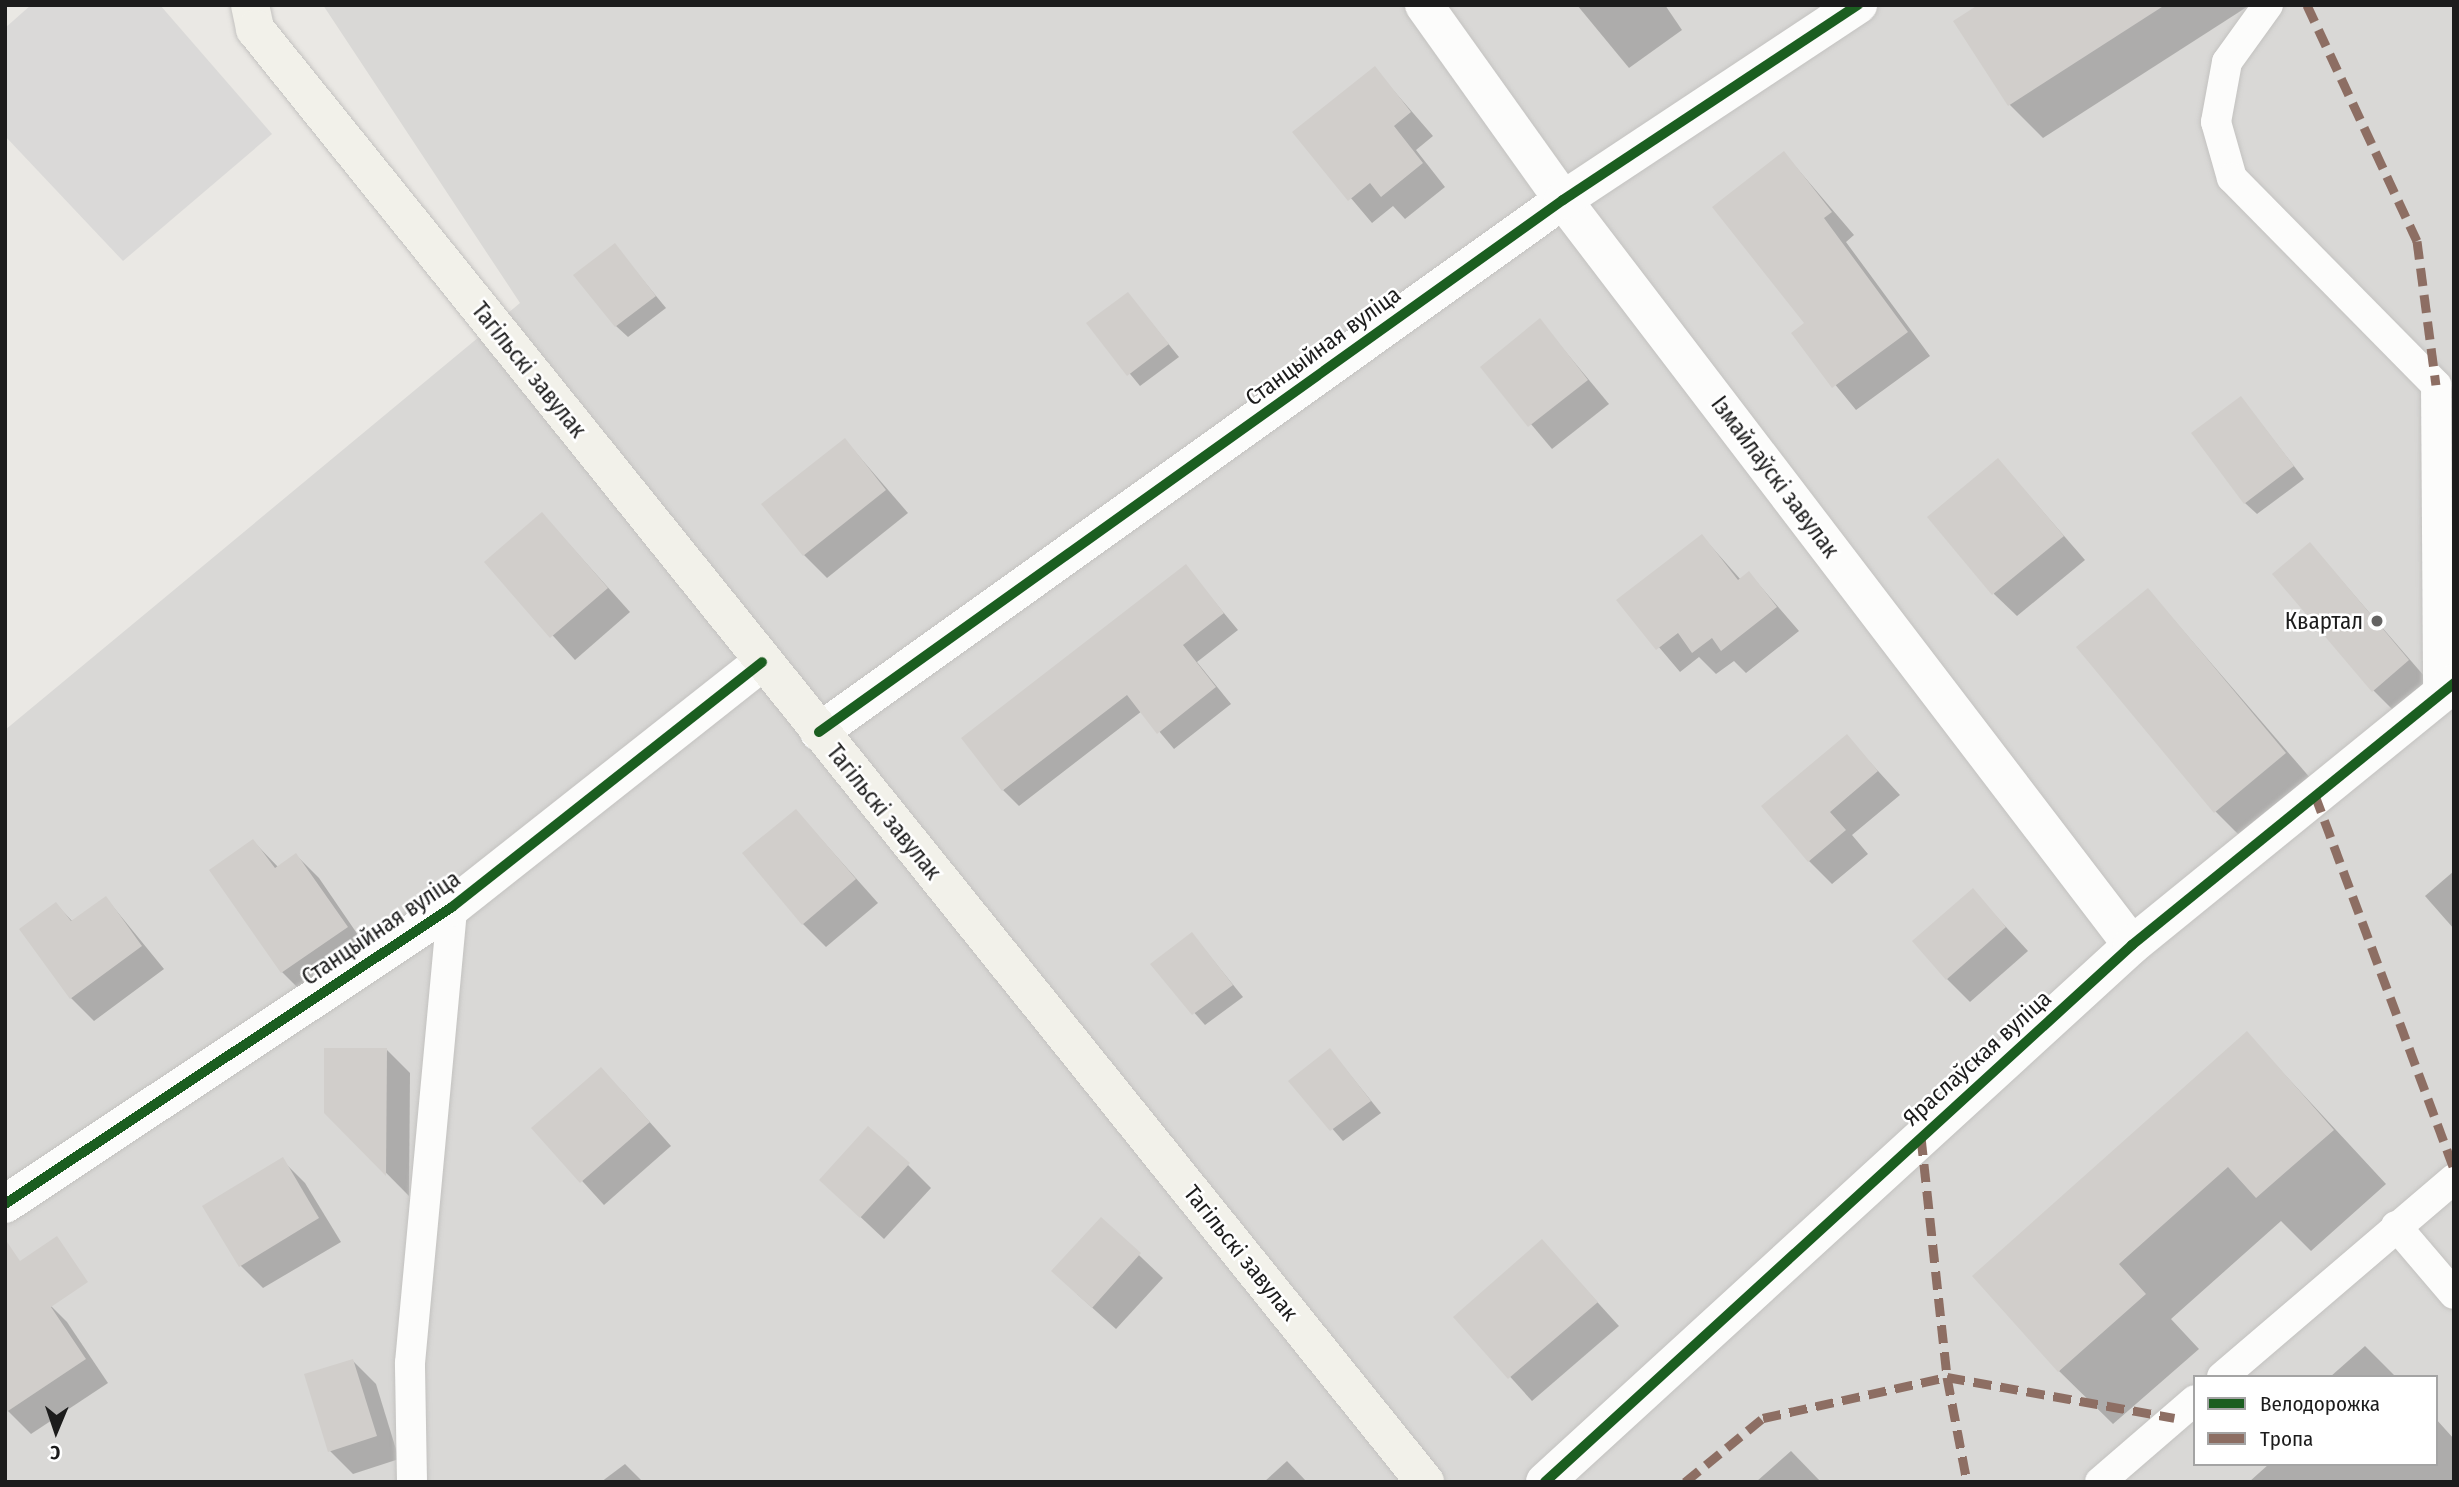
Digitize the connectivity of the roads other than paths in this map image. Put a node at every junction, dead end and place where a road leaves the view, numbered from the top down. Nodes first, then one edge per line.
1 (250, 5) edge
2 (1424, 5) edge
3 (1858, 5) edge
4 (2268, 5) edge
5 (1563, 200) junction
6 (762, 662) junction
7 (2446, 689) edge
8 (819, 732) junction
9 (452, 907) junction
10 (2132, 945) junction
11 (2454, 1179) edge
12 (5, 1205) edge
13 (2396, 1226) junction
14 (2454, 1294) edge
15 (2224, 1375) edge
16 (2193, 1402) edge
17 (412, 1482) edge
18 (1425, 1482) edge
19 (1545, 1482) edge
20 (2100, 1482) edge

1 - 6 main road, Тагільскі завулак
2 - 5 street, Ізмайлаўскі завулак
3 - 5 street, Станцыйная вуліца
4 - 7 lane
5 - 8 street, Станцыйная вуліца
5 - 10 street, Ізмайлаўскі завулак
6 - 8 main road, Тагільскі завулак
6 - 9 street, Станцыйная вуліца
7 - 10 street, Яраслаўская вуліца
8 - 18 main road, Тагільскі завулак
9 - 12 street, Станцыйная вуліца
9 - 17 lane
10 - 19 street, Яраслаўская вуліца
11 - 13 lane
13 - 14 lane
13 - 15 lane
16 - 20 lane

